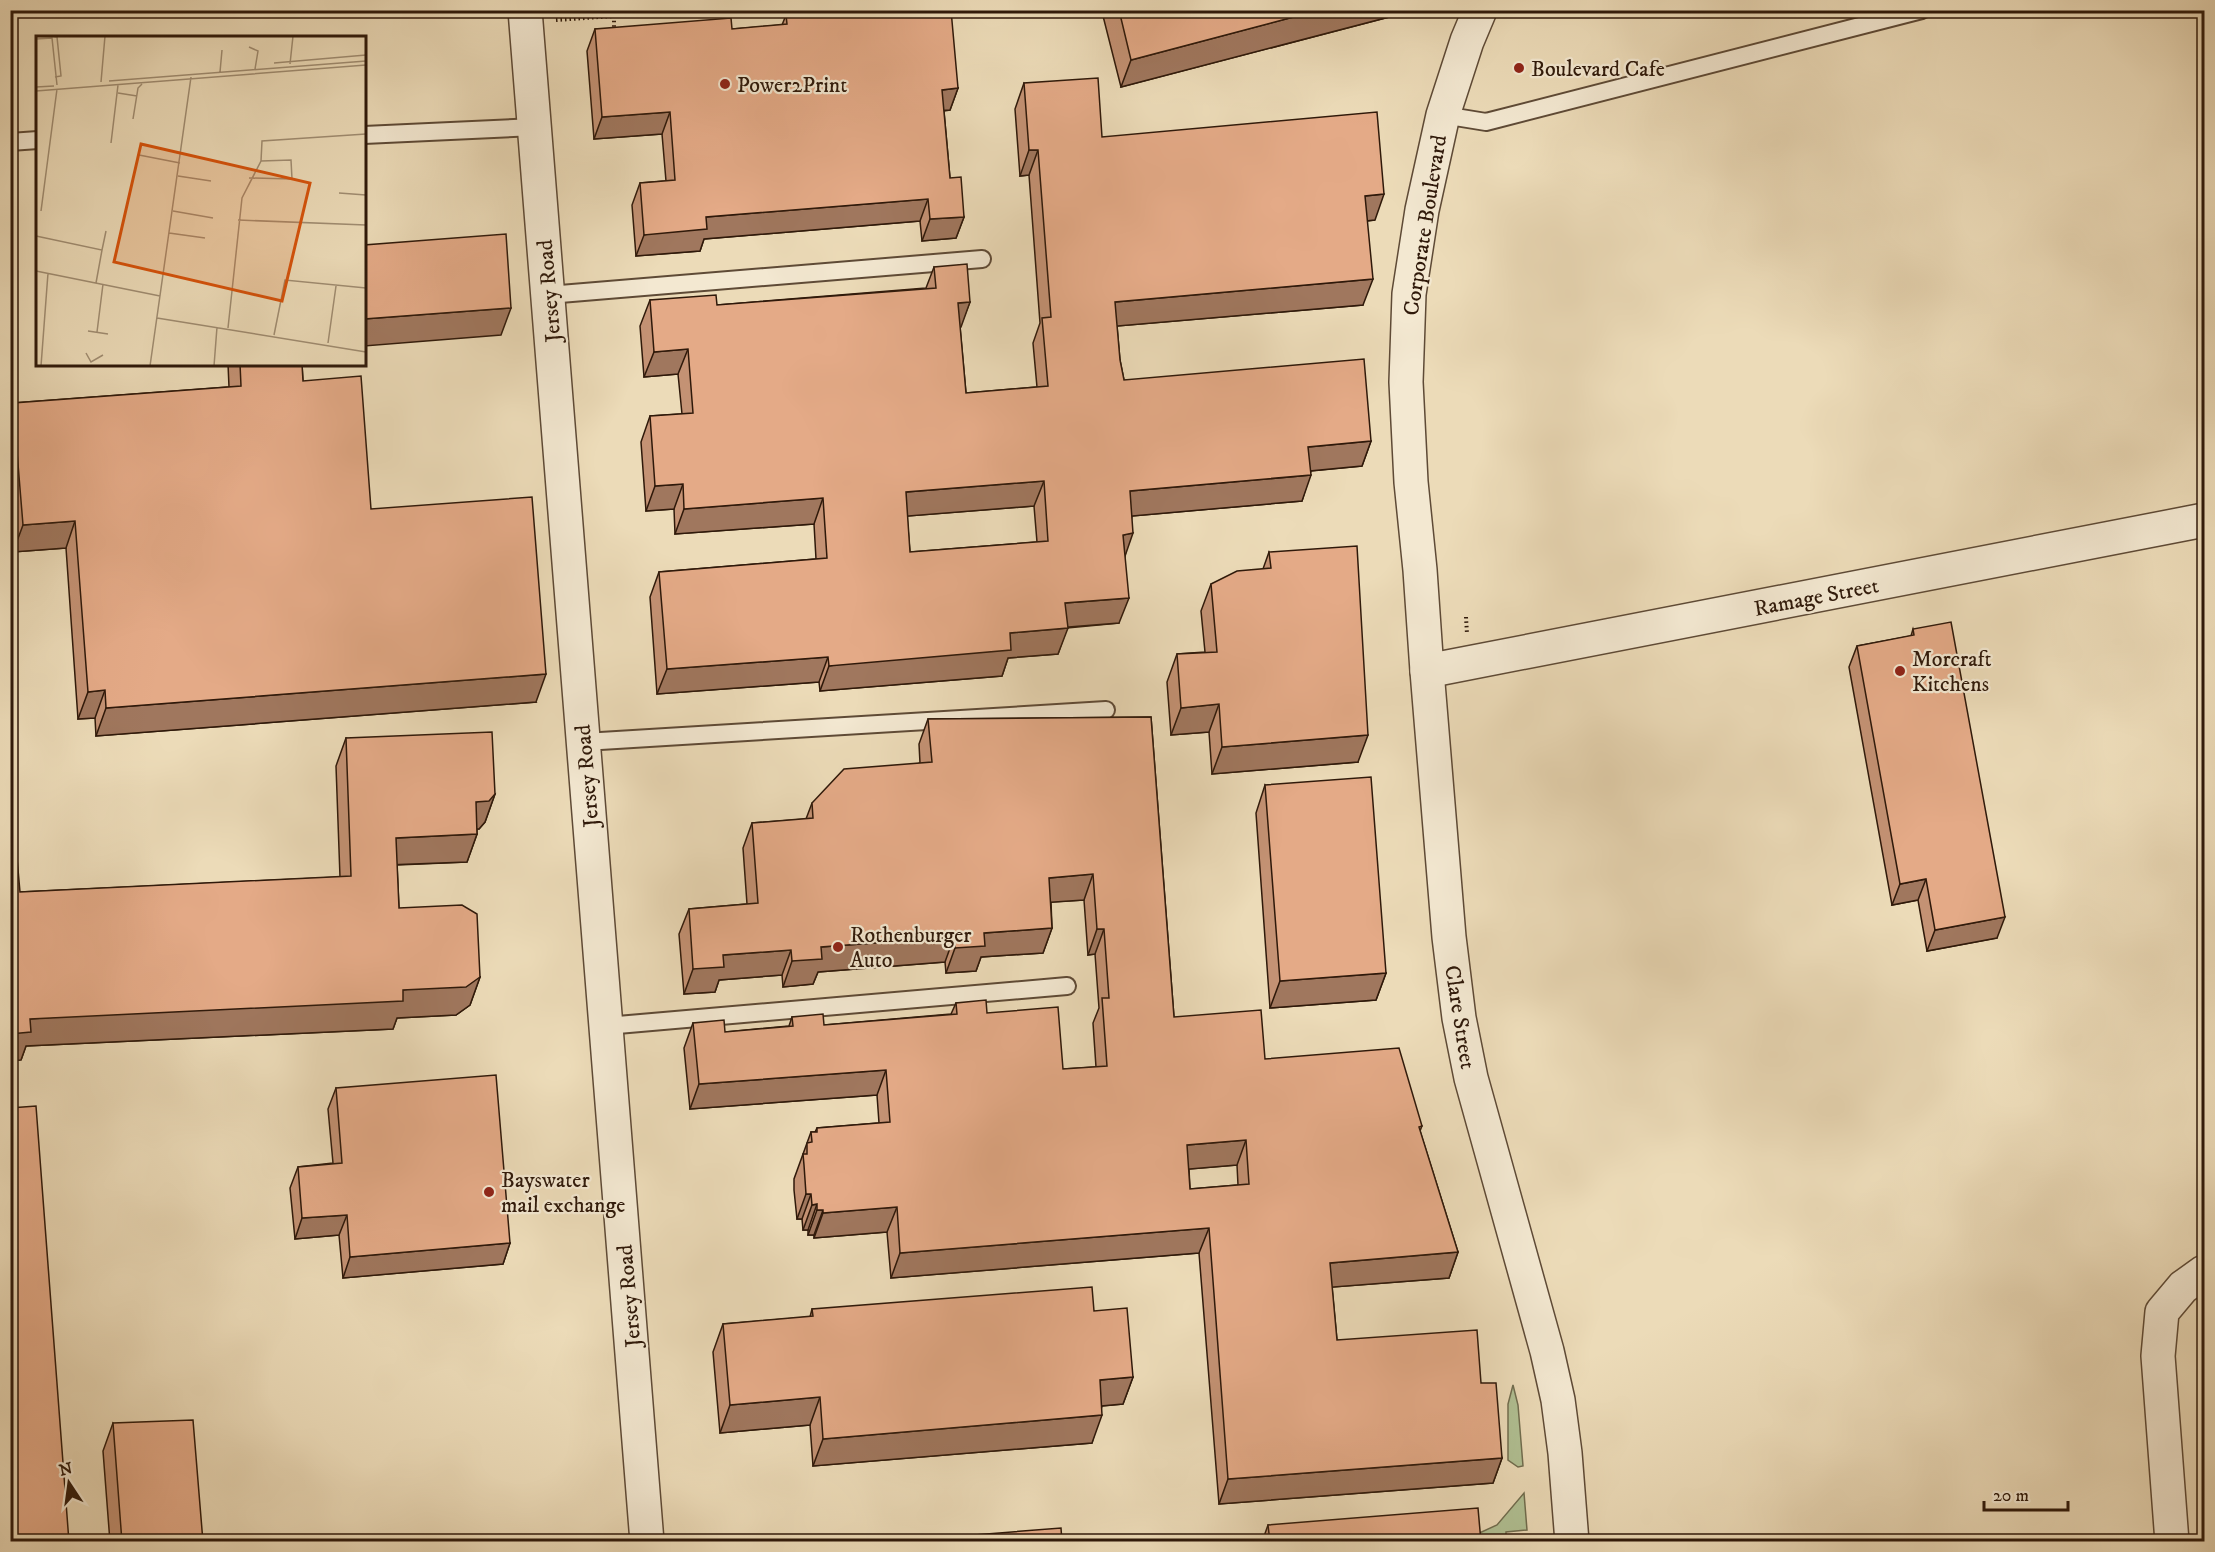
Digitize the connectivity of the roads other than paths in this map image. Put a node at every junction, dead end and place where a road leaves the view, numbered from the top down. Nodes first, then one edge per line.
1 (1480, 10) edge
2 (1922, 10) edge
3 (525, 16) edge
4 (1443, 115) junction
5 (535, 128) junction
6 (366, 135) edge
7 (36, 140) edge
8 (10, 142) edge
9 (982, 259) dead end
10 (548, 295) junction
11 (1411, 482) joint
12 (2205, 520) edge
13 (1426, 671) junction
14 (1106, 711) dead end
15 (584, 742) junction
16 (1066, 986) dead end
17 (606, 1026) junction
18 (2205, 1272) edge
19 (647, 1542) edge
20 (1572, 1542) edge
21 (2172, 1542) edge

1 - 4 street, Corporate Boulevard
2 - 4 lane
3 - 5 street, Jersey Road
4 - 11 street, Corporate Boulevard
5 - 6 lane
5 - 10 street, Jersey Road
7 - 8 lane
9 - 10 lane
10 - 15 street, Jersey Road
11 - 13 street, Clare Street
12 - 13 street, Ramage Street
13 - 20 street, Clare Street
14 - 15 lane
15 - 17 street, Jersey Road
16 - 17 lane
17 - 19 street, Jersey Road
18 - 21 street

